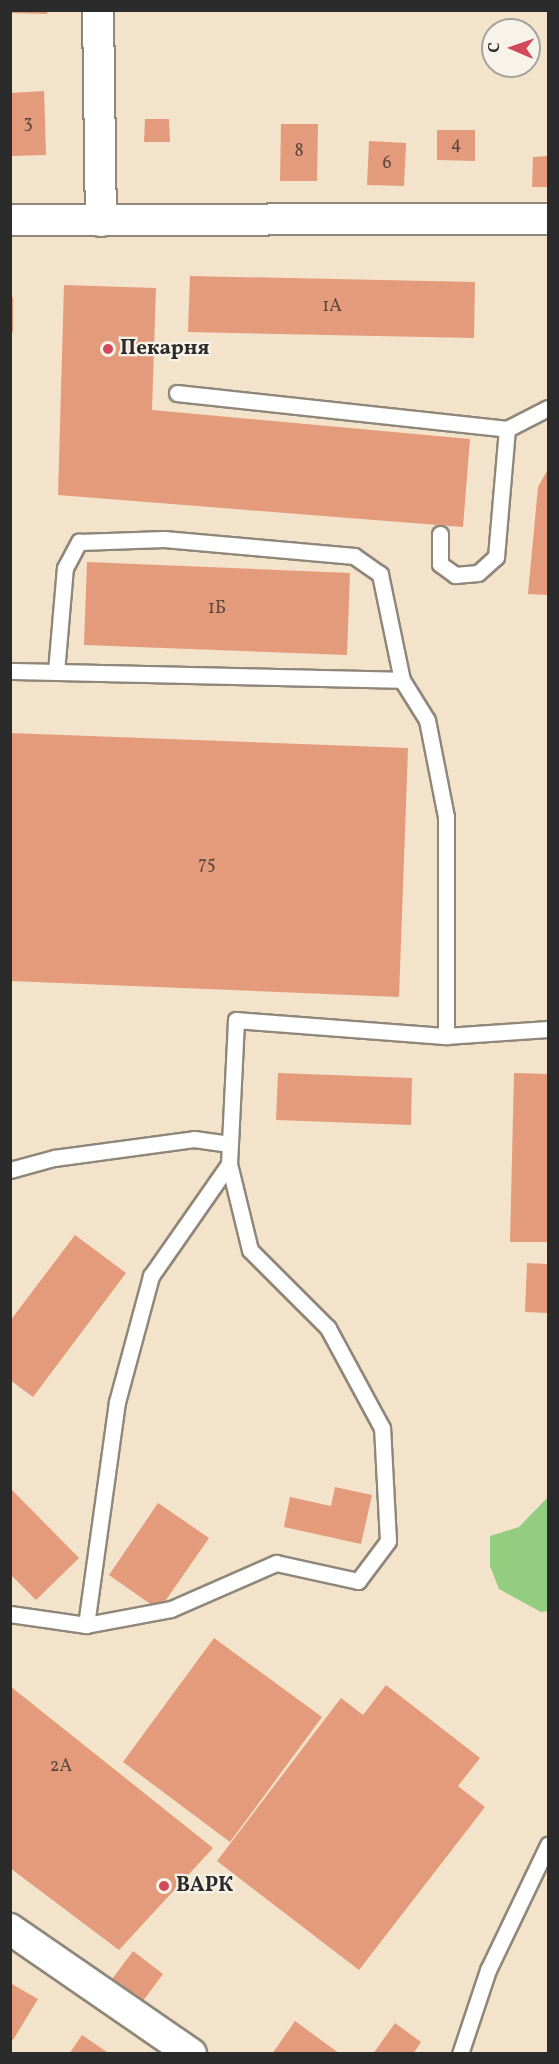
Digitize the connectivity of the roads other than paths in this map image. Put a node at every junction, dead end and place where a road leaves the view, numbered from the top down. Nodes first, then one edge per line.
1 (98, 10) edge
2 (549, 219) edge
3 (10, 220) edge
4 (101, 221) junction
5 (177, 393) dead end
6 (549, 408) edge
7 (507, 429) junction
8 (440, 534) dead end
9 (10, 671) edge
10 (56, 672) junction
11 (402, 680) junction
12 (549, 1029) edge
13 (446, 1036) junction
14 (230, 1144) junction
15 (229, 1164) junction
16 (10, 1170) edge
17 (10, 1614) edge
18 (86, 1625) junction
19 (549, 1845) edge
20 (10, 1929) edge
21 (191, 2054) edge
22 (460, 2054) edge

1 - 4 street
2 - 4 street
3 - 4 street
5 - 7 lane
6 - 7 lane
7 - 8 lane
9 - 10 lane
10 - 11 lane
10 - 11 lane
11 - 13 lane
12 - 13 lane
13 - 14 lane
14 - 15 lane
14 - 16 lane
15 - 18 lane
15 - 18 lane
17 - 18 lane
19 - 22 lane
20 - 21 street

